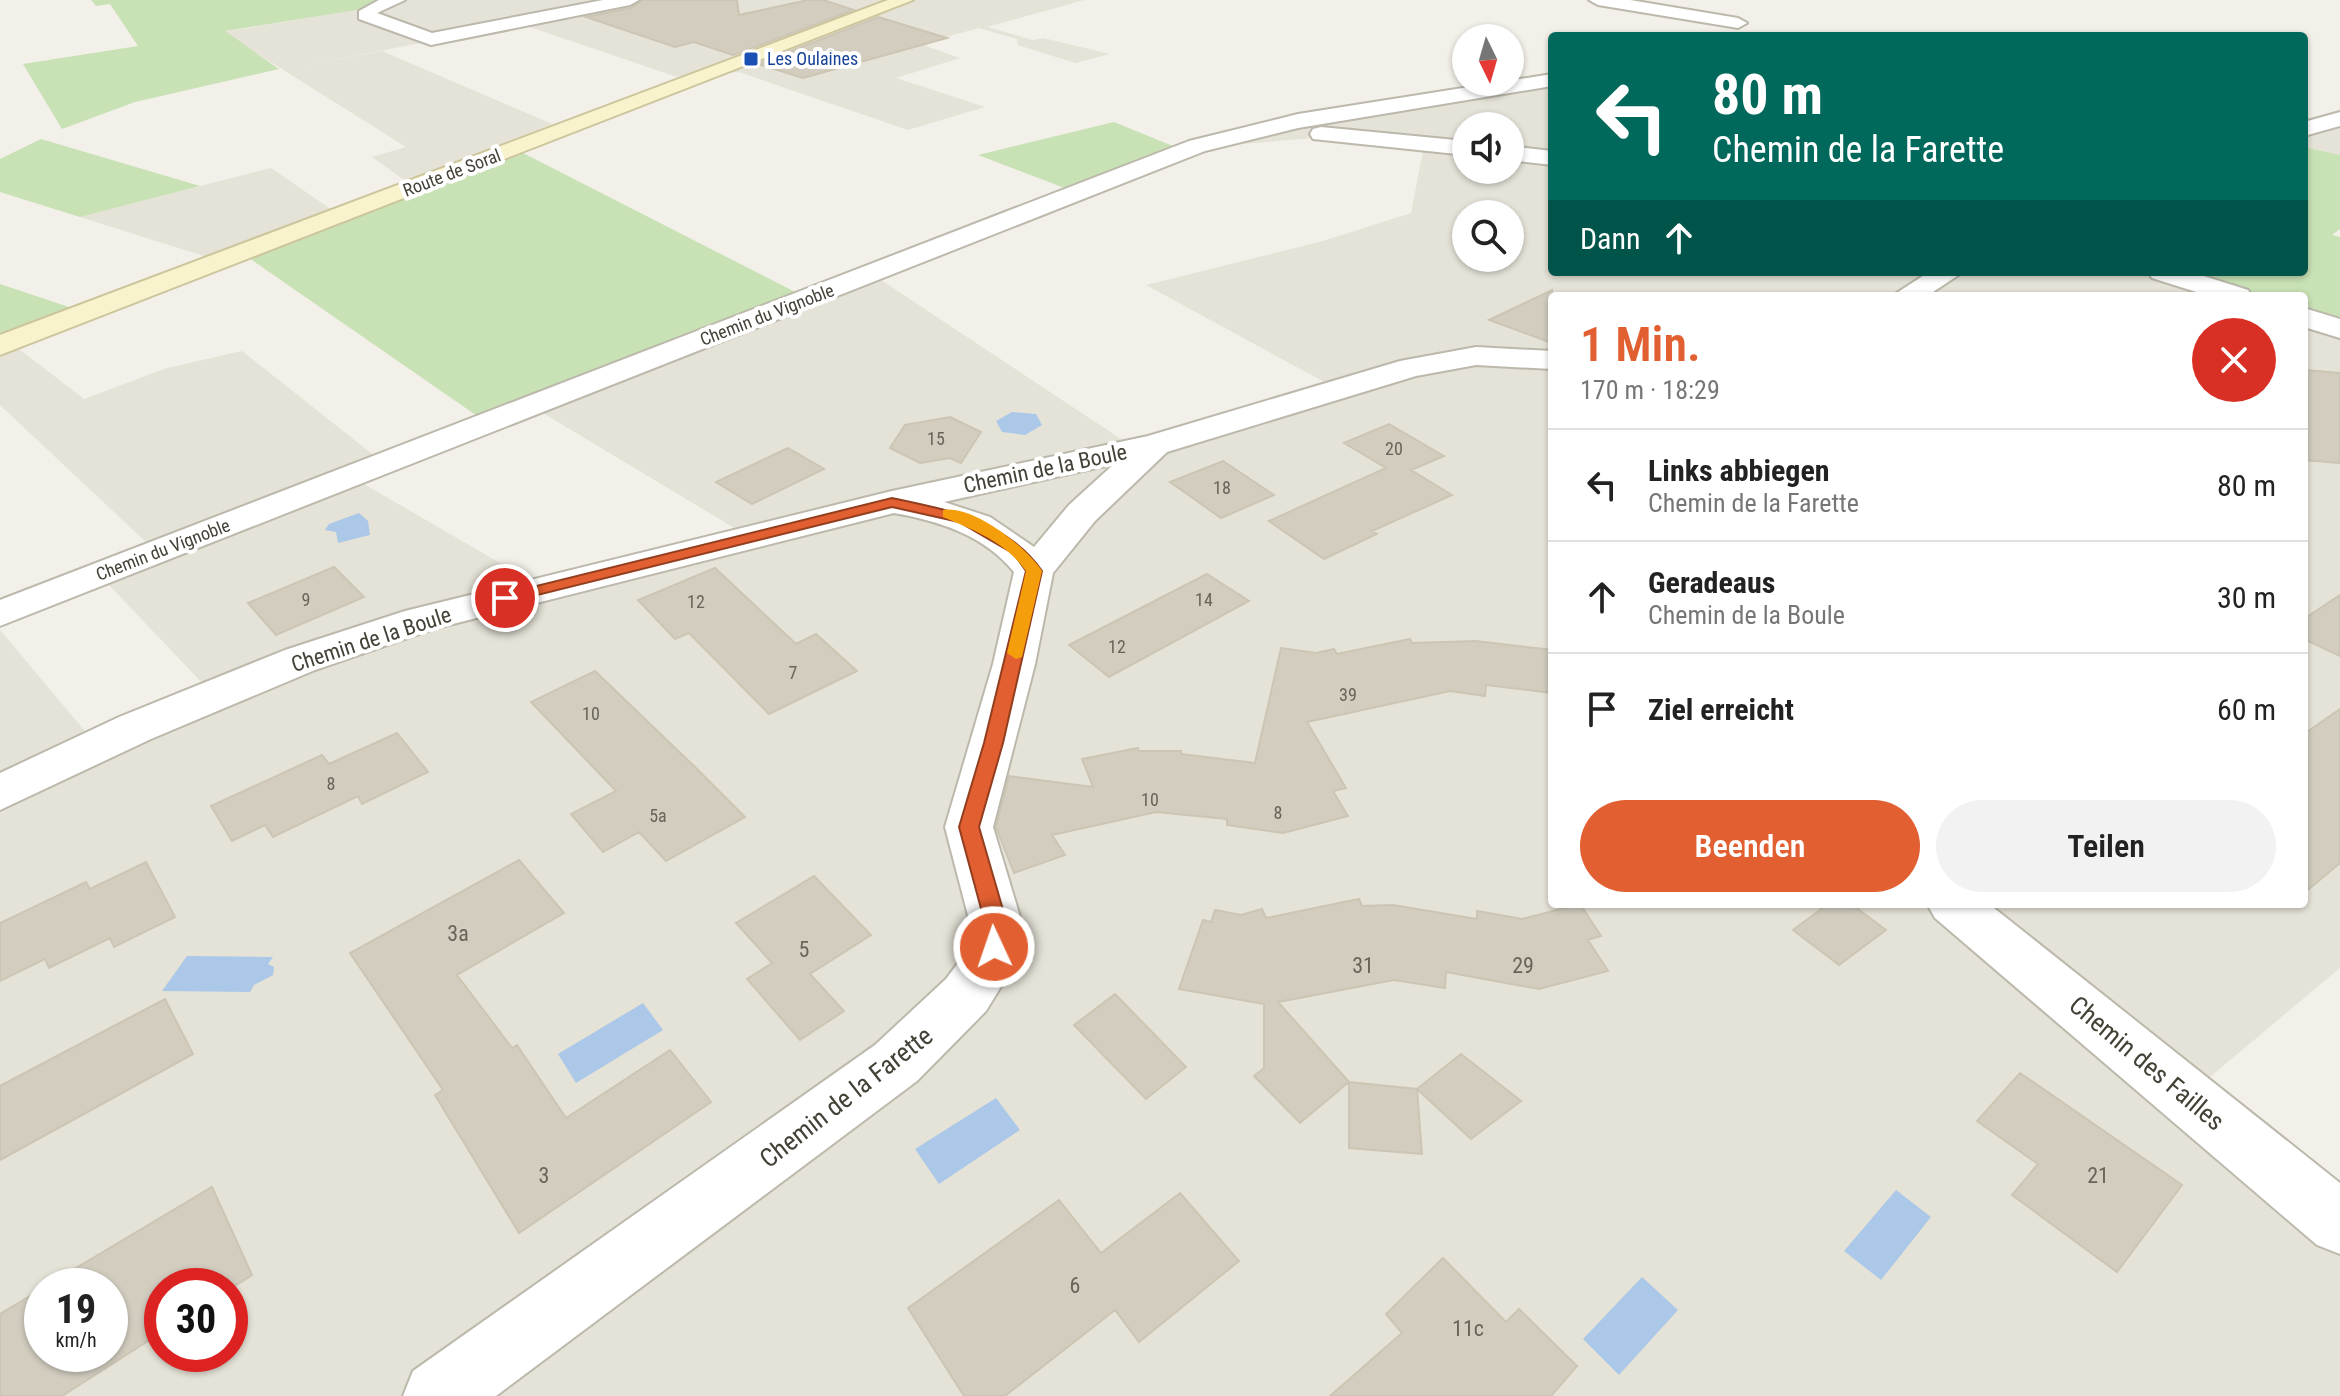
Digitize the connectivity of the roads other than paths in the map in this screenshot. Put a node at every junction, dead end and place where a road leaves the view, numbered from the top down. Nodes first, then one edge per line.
1 (396, 0) edge
2 (630, 0) edge
3 (904, 0) edge
4 (1598, 0) edge
5 (1738, 23) dead end
6 (1548, 81) edge
7 (2340, 119) edge
8 (2308, 128) edge
9 (1205, 144) junction
10 (1452, 147) edge
11 (1524, 155) edge
12 (1548, 158) edge
13 (1942, 276) edge
14 (2175, 276) edge
15 (1913, 292) edge
16 (2225, 292) edge
17 (2308, 318) edge
18 (2340, 329) edge
19 (0, 346) edge
20 (1548, 360) edge
21 (1155, 445) junction
22 (892, 502) junction
23 (1034, 571) junction
24 (0, 614) edge
25 (0, 793) edge
26 (1958, 908) edge
27 (2340, 1223) edge
28 (438, 1396) edge

1 - 2 street
3 - 19 street, Route de Soral
4 - 5 street
6 - 9 street, Chemin du Vignoble
7 - 8 street
9 - 10 street
9 - 24 street, Chemin du Vignoble
11 - 12 street
13 - 15 street
14 - 16 street
17 - 18 street
20 - 21 street, Chemin de la Boule
21 - 22 street, Chemin de la Boule
21 - 23 street, Chemin de la Farette
22 - 23 street
22 - 25 street, Chemin de la Boule
23 - 28 street, Chemin de la Farette
26 - 27 street, Chemin des Failles

